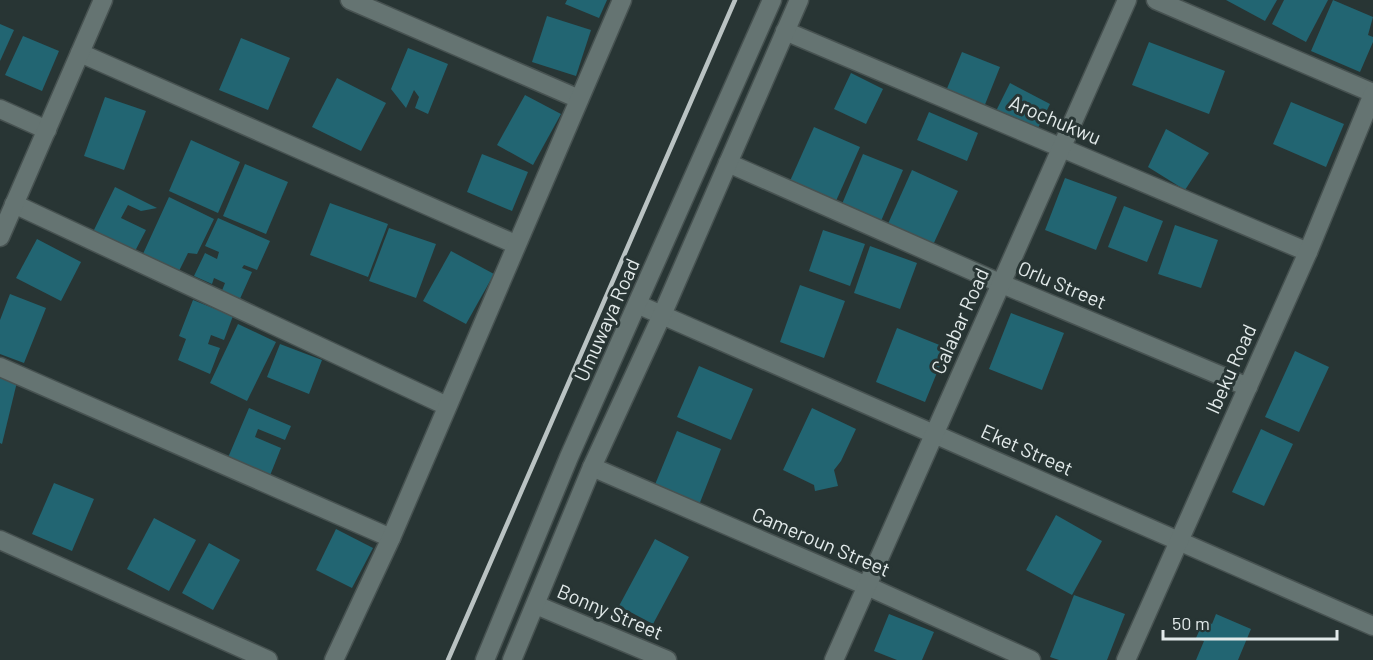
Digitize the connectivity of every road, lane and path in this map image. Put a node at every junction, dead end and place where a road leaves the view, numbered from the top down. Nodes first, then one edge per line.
1 (350, 0) edge
2 (622, 0) edge
3 (772, 0) edge
4 (799, 0) edge
5 (1127, 0) edge
6 (1156, 0) edge
7 (100, 1) edge
8 (785, 31) junction
9 (80, 53) junction
10 (1373, 94) edge
11 (579, 99) junction
12 (0, 109) edge
13 (47, 130) junction
14 (1062, 147) junction
15 (728, 163) junction
16 (14, 204) junction
17 (0, 237) edge
18 (515, 244) junction
19 (1308, 252) junction
20 (1002, 284) junction
21 (639, 305) junction
22 (662, 315) junction
23 (0, 367) edge
24 (1248, 387) junction
25 (447, 406) junction
26 (935, 434) junction
27 (592, 468) junction
28 (391, 538) junction
29 (0, 540) edge
30 (1178, 540) junction
31 (867, 586) junction
32 (536, 605) junction
33 (1373, 626) edge
34 (268, 660) edge
35 (334, 660) edge
36 (484, 660) edge
37 (512, 660) edge
38 (667, 660) edge
39 (834, 660) edge
40 (1031, 660) edge
41 (1126, 660) edge

1 - 11 street
2 - 11 street
3 - 21 street, Umuwaya Road
4 - 8 street
5 - 14 street, Calabar Road
6 - 10 street
7 - 9 street
8 - 14 street, Arochukwu
8 - 15 street
9 - 13 street
9 - 18 street
10 - 19 street, Ibeku Road
11 - 18 street
12 - 13 street
13 - 16 street
14 - 19 street, Arochukwu
14 - 20 street, Calabar Road
15 - 20 street, Orlu Street
15 - 22 street
16 - 17 street
16 - 25 street
18 - 25 street
19 - 24 street, Ibeku Road
20 - 24 street, Orlu Street
20 - 26 street, Calabar Road
21 - 22 street, Eket Street
21 - 36 street, Umuwaya Road
22 - 26 street, Eket Street
22 - 27 street
23 - 28 street
24 - 30 street, Ibeku Road
25 - 28 street
26 - 30 street, Eket Street
26 - 31 street, Calabar Road
27 - 31 street, Cameroun Street
27 - 32 street
28 - 35 street
29 - 34 street
30 - 33 street, Eket Street
30 - 41 street, Ibeku Road
31 - 39 street, Calabar Road
31 - 40 street, Cameroun Street
32 - 37 street
32 - 38 street, Bonny Street

